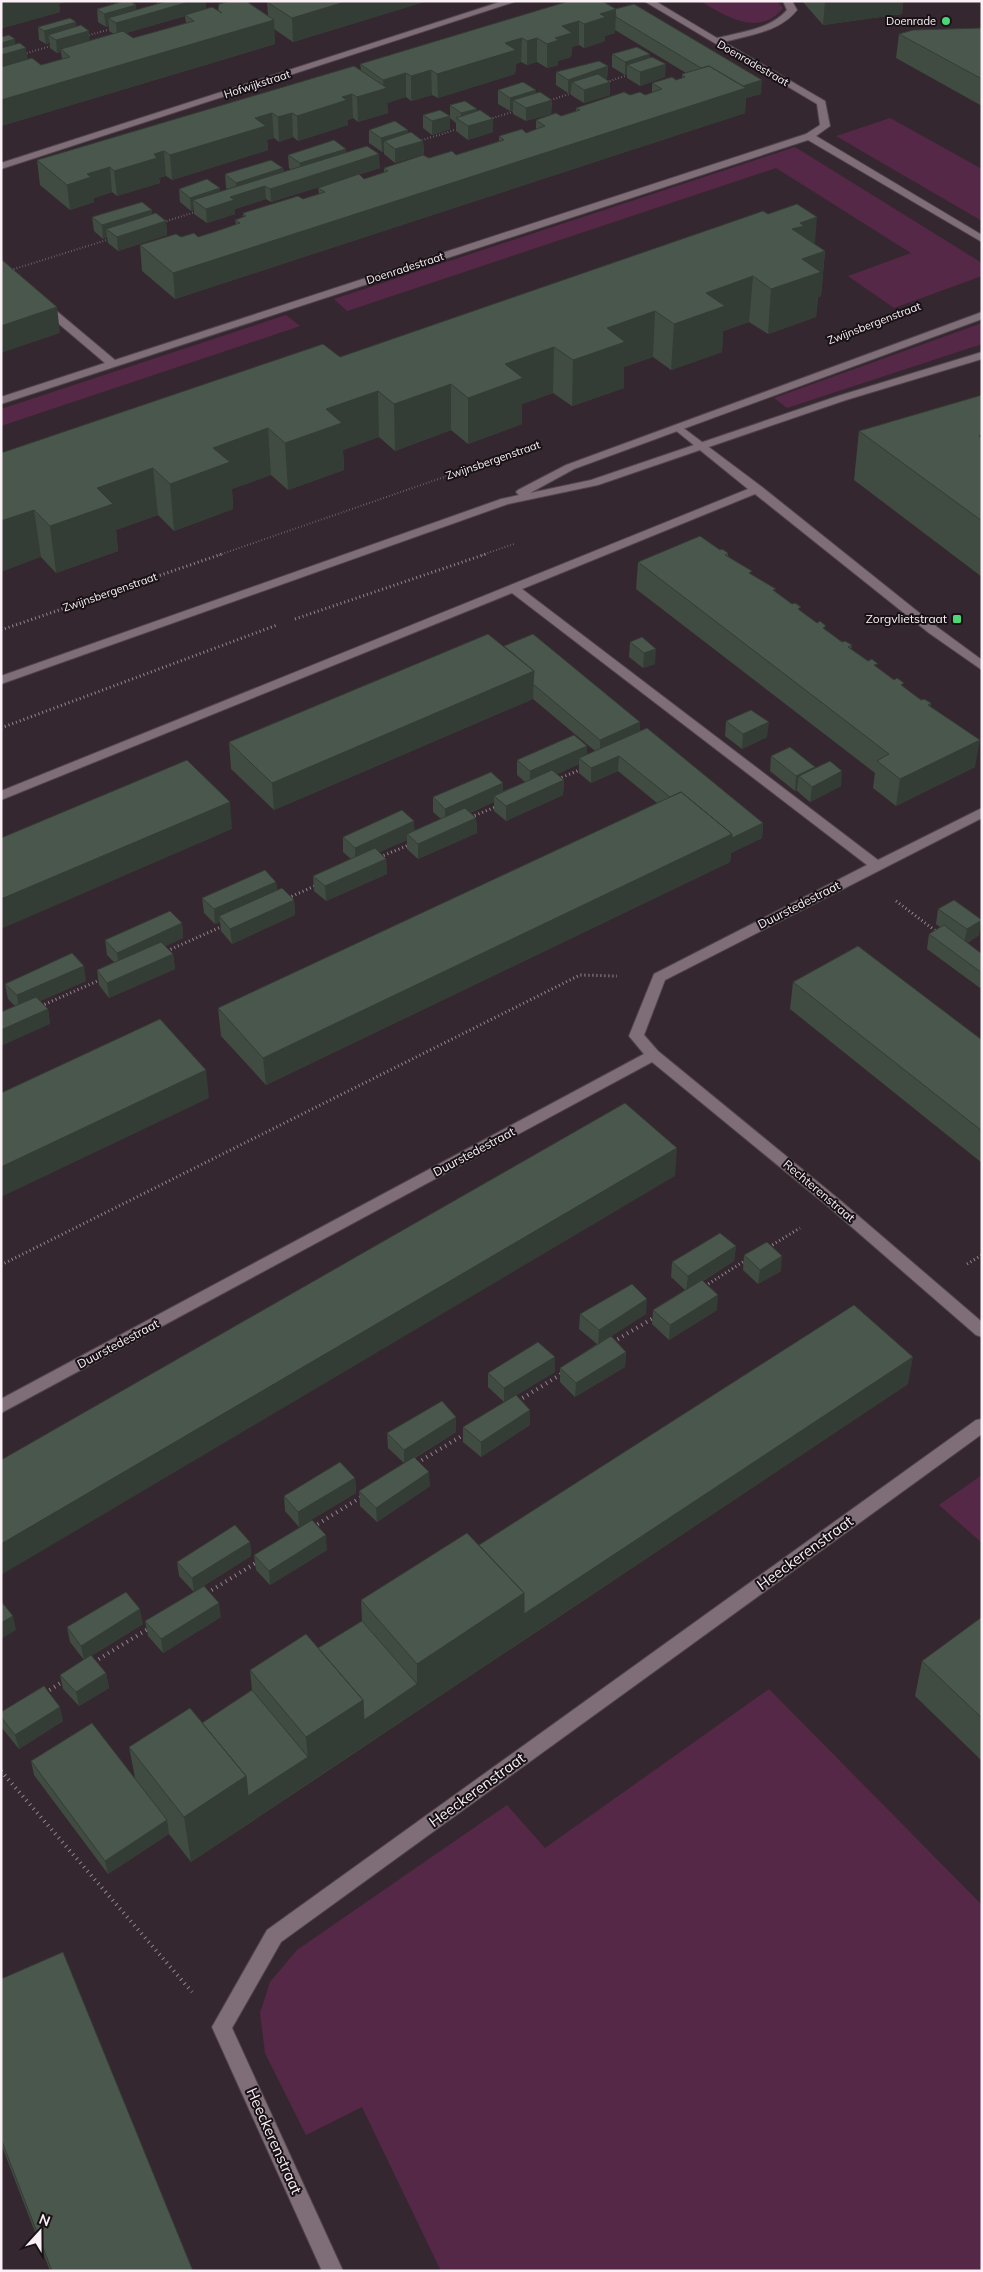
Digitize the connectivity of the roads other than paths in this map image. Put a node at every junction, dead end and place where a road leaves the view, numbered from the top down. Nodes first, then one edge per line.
1 (513, 1) edge
2 (648, 1) edge
3 (787, 1) edge
4 (716, 41) junction
5 (809, 136) junction
6 (1, 166) edge
7 (982, 239) edge
8 (3, 272) edge
9 (982, 315) edge
10 (982, 355) edge
11 (113, 364) junction
12 (1, 401) edge
13 (678, 426) junction
14 (702, 446) junction
15 (758, 489) junction
16 (504, 501) junction
17 (513, 588) junction
18 (982, 666) edge
19 (1, 680) edge
20 (1, 796) edge
21 (982, 812) edge
22 (877, 866) junction
23 (653, 1055) junction
24 (982, 1331) edge
25 (1, 1407) edge
26 (982, 1425) edge
27 (333, 2271) edge

1 - 6 street, Hofwijkstraat
2 - 4 street, Doenradestraat
3 - 4 street
4 - 5 street, Doenradestraat
5 - 7 street
5 - 11 street, Doenradestraat
8 - 11 street
9 - 13 street
10 - 14 street
11 - 12 street, Doenradestraat
13 - 14 street
13 - 16 street
14 - 15 street
14 - 16 street
15 - 17 street
15 - 18 street
16 - 19 street
17 - 20 street
17 - 22 street
21 - 22 street, Duurstedestraat
22 - 23 street, Duurstedestraat
23 - 24 street, Rechterenstraat
23 - 25 street, Duurstedestraat
26 - 27 street, Heeckerenstraat

